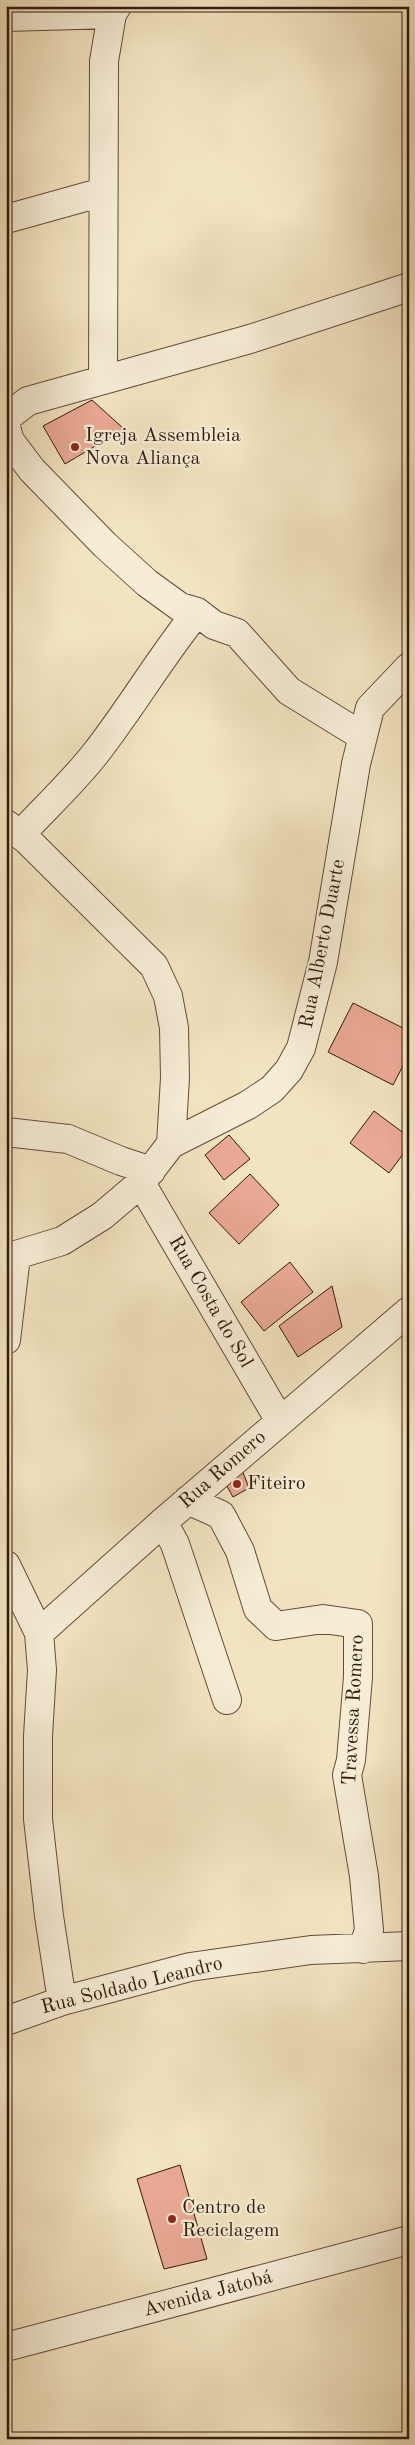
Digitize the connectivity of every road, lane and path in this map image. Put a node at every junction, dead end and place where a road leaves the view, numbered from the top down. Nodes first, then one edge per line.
1 (114, 10) edge
2 (6, 17) edge
3 (103, 192) junction
4 (6, 218) edge
5 (409, 288) edge
6 (103, 379) junction
7 (7, 418) edge
8 (6, 426) edge
9 (197, 612) junction
10 (409, 667) edge
11 (362, 736) junction
12 (13, 829) edge
13 (6, 1132) edge
14 (171, 1144) junction
15 (146, 1177) junction
16 (11, 1257) edge
17 (409, 1311) edge
18 (6, 1340) edge
19 (280, 1421) junction
20 (188, 1500) junction
21 (163, 1522) junction
22 (6, 1565) edge
23 (39, 1633) junction
24 (226, 1700) dead end
25 (409, 1946) edge
26 (363, 1949) junction
27 (62, 2001) junction
28 (6, 2021) edge
29 (409, 2240) edge
30 (6, 2347) edge

1 - 2 street
1 - 3 street
3 - 4 street
3 - 6 street
5 - 6 street
6 - 7 street
7 - 8 street
8 - 9 street
9 - 11 street
9 - 12 street
10 - 11 street, Rua Alberto Duarte
11 - 14 street, Rua Alberto Duarte
12 - 14 street
13 - 15 street
14 - 15 street, Rua Alberto Duarte
15 - 16 street, Rua Alberto Duarte
15 - 19 street, Rua Costa do Sol
16 - 18 street
17 - 19 street, Rua Romero
19 - 20 street, Rua Romero
20 - 21 street, Rua Romero
20 - 26 street, Travessa Romero
21 - 23 street, Rua Romero
21 - 24 street
22 - 23 street
23 - 27 street
25 - 26 street, Rua Soldado Leandro
26 - 27 street, Rua Soldado Leandro
27 - 28 street, Rua Soldado Leandro
29 - 30 street, Avenida Jatobá

